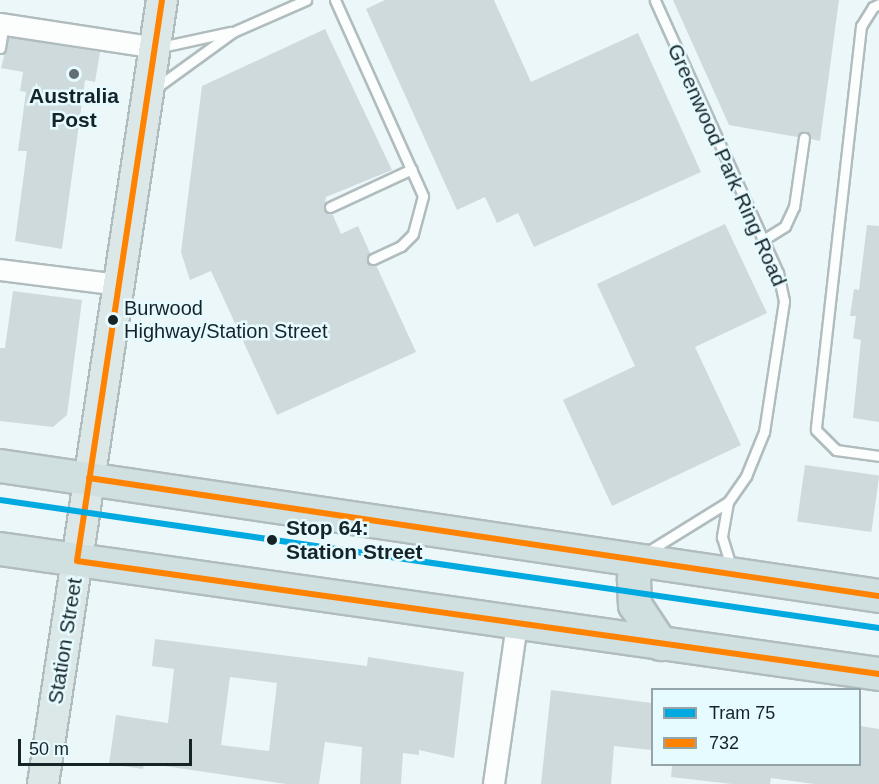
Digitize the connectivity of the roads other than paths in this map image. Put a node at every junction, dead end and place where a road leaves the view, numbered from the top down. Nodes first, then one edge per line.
1 (162, 0) edge
2 (306, 0) edge
3 (335, 0) edge
4 (655, 0) edge
5 (879, 4) edge
6 (2, 24) edge
7 (233, 32) junction
8 (0, 48) edge
9 (156, 48) junction
10 (150, 92) junction
11 (804, 138) dead end
12 (412, 169) junction
13 (330, 207) dead end
14 (763, 240) junction
15 (373, 259) dead end
16 (0, 270) edge
17 (118, 285) junction
18 (879, 456) edge
19 (0, 466) edge
20 (89, 478) junction
21 (728, 502) junction
22 (0, 549) edge
23 (77, 561) junction
24 (639, 561) junction
25 (734, 574) junction
26 (879, 596) edge
27 (517, 624) junction
28 (661, 644) junction
29 (879, 674) edge
30 (43, 784) edge
31 (494, 784) edge

1 - 9 main road, Station Street
2 - 7 lane
3 - 12 lane
4 - 14 lane, Greenwood Park Ring Road
5 - 18 lane
6 - 8 lane
6 - 9 street
7 - 9 lane
7 - 10 lane
9 - 10 main road, Station Street
10 - 17 main road, Station Street
11 - 14 lane
12 - 13 lane
12 - 15 lane
14 - 21 lane, Greenwood Park Ring Road
16 - 17 street
17 - 20 main road, Station Street
19 - 20 highway
20 - 23 main road, Station Street
20 - 24 highway
21 - 24 lane
21 - 25 lane
22 - 23 highway
23 - 27 highway
23 - 30 main road, Station Street
24 - 25 highway
24 - 28 highway
25 - 26 highway
27 - 28 highway
27 - 31 street
28 - 29 highway

